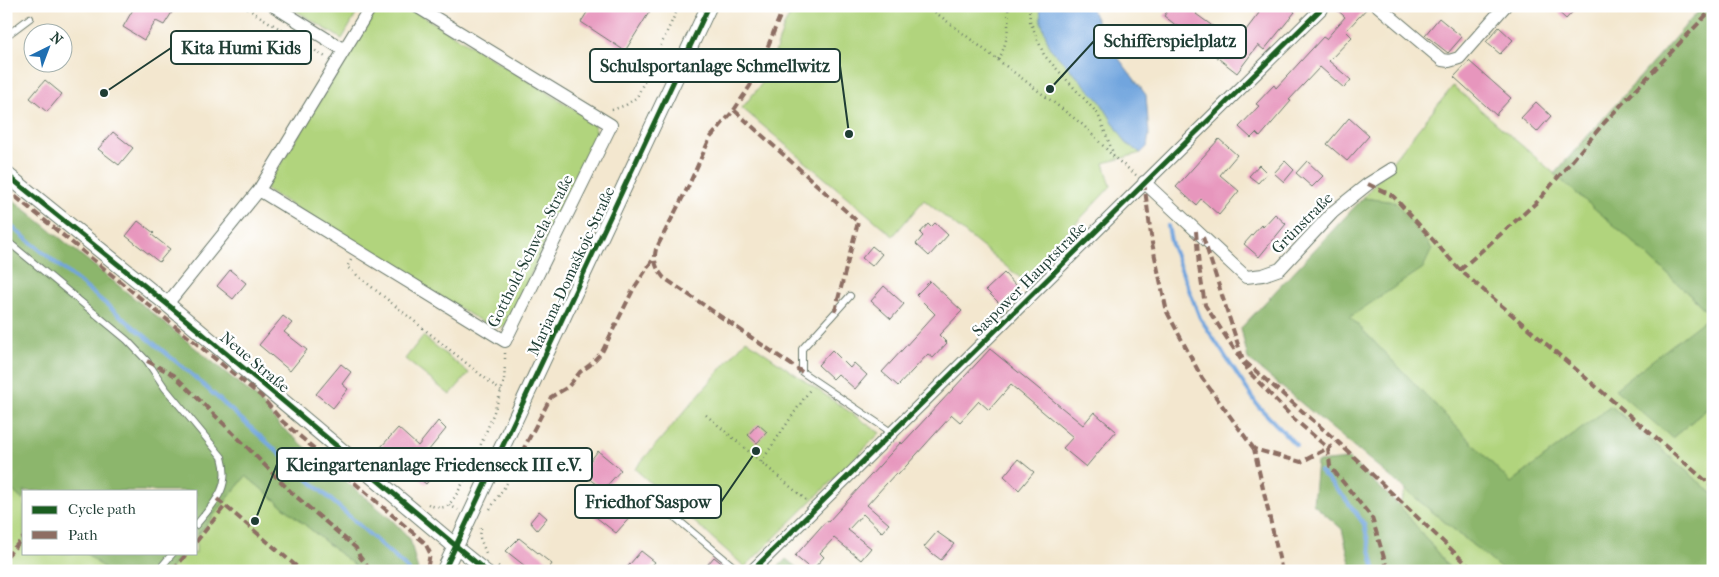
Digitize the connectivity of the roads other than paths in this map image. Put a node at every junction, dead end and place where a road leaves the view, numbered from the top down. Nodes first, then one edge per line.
1 (274, 6) edge
2 (371, 6) edge
3 (416, 6) edge
4 (709, 6) edge
5 (1324, 6) edge
6 (1378, 6) edge
7 (1505, 6) edge
8 (30, 18) dead end
9 (6, 36) edge
10 (344, 50) junction
11 (1392, 169) dead end
12 (6, 174) edge
13 (1144, 182) junction
14 (258, 190) junction
15 (6, 240) edge
16 (850, 296) dead end
17 (167, 304) junction
18 (891, 432) junction
19 (632, 495) dead end
20 (198, 522) edge
21 (455, 546) junction
22 (172, 554) edge
23 (162, 566) dead end
24 (489, 566) edge
25 (444, 571) edge
26 (739, 571) edge
27 (752, 571) edge

1 - 10 street
2 - 10 street
3 - 14 street, Gotthold-Schwela-Straße
4 - 21 street, Marjana-Domaškojc-Straße
5 - 13 street, Saspower Hauptstraße
6 - 7 street
8 - 9 lane
10 - 14 street
11 - 13 street, Grünstraße
12 - 17 street, Neue Straße
13 - 18 street, Saspower Hauptstraße
14 - 17 street
15 - 20 lane
16 - 18 lane
17 - 21 street, Neue Straße
18 - 27 street, Saspower Hauptstraße
19 - 26 lane
21 - 24 street, Neue Straße
21 - 25 street, Marjana-Domaškojc-Straße
22 - 23 lane

